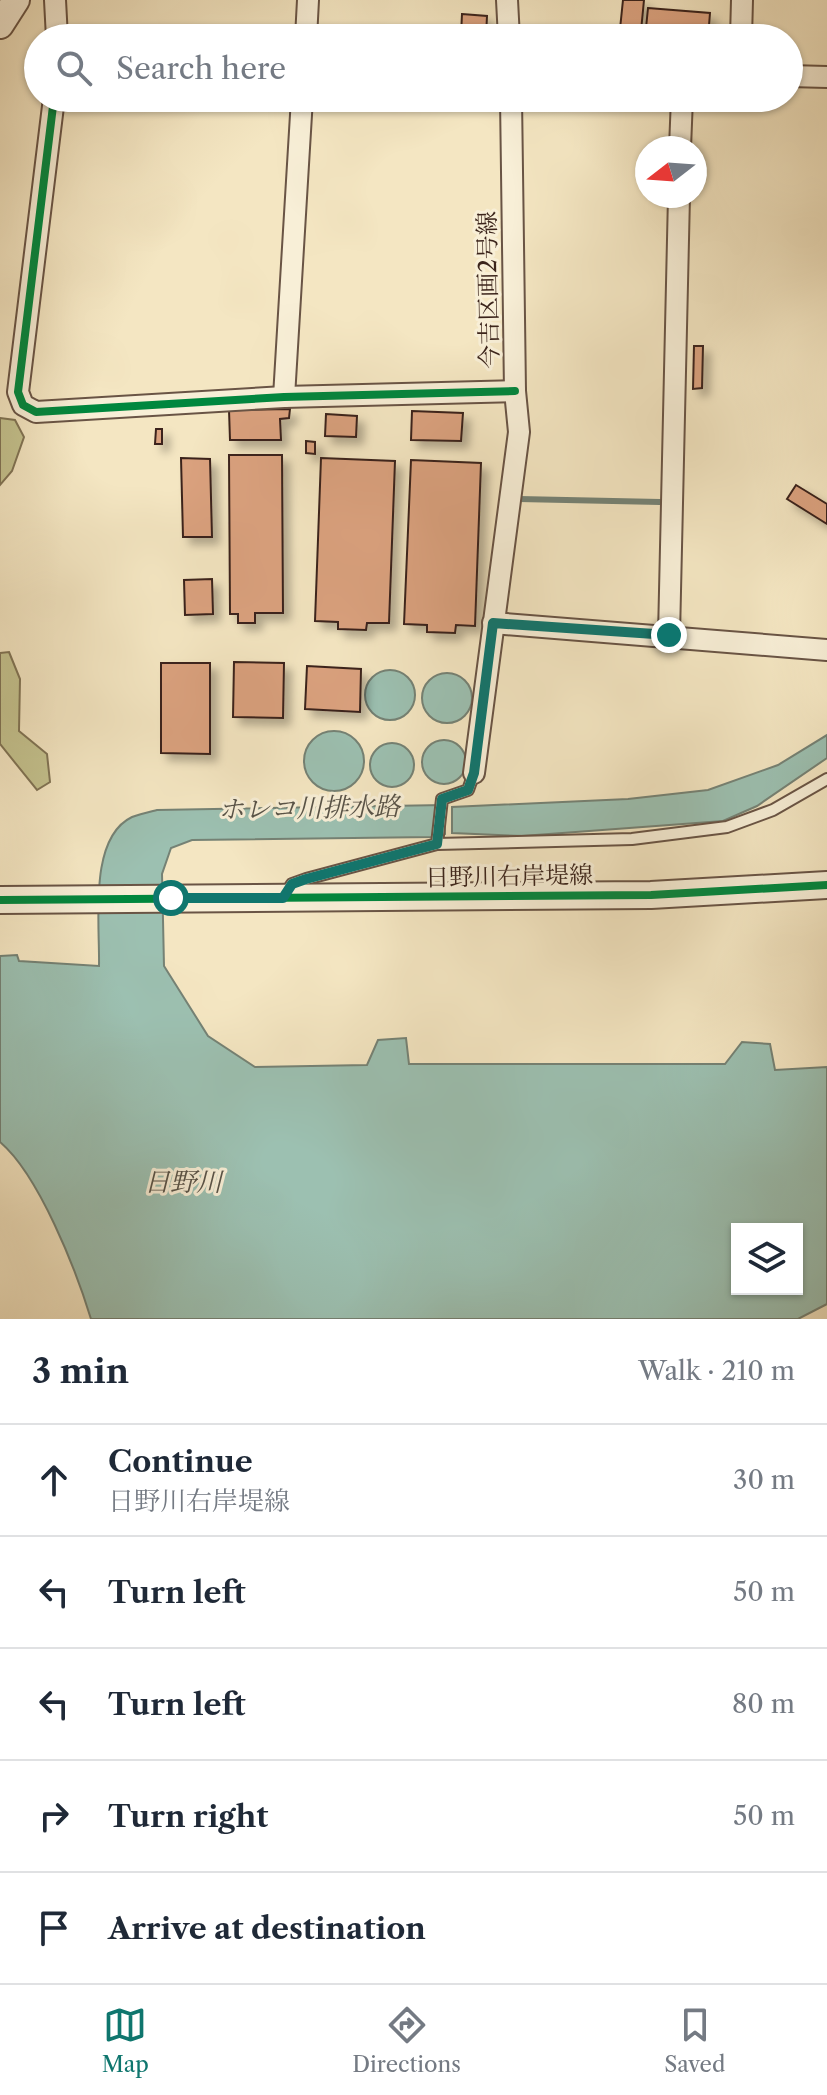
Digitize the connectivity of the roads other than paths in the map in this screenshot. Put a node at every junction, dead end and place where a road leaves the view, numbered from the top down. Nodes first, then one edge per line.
1 (16, 0) edge
2 (55, 0) edge
3 (308, 0) edge
4 (507, 0) edge
5 (742, 0) edge
6 (56, 24) edge
7 (307, 24) edge
8 (508, 24) edge
9 (741, 24) edge
10 (0, 25) edge
11 (803, 76) edge
12 (827, 77) edge
13 (52, 112) edge
14 (301, 112) edge
15 (511, 112) edge
16 (681, 112) edge
17 (680, 136) edge
18 (679, 208) edge
19 (515, 391) junction
20 (284, 397) junction
21 (493, 623) junction
22 (669, 635) junction
23 (827, 650) edge
24 (474, 773) joint
25 (827, 779) edge
26 (437, 844) junction
27 (827, 885) edge
28 (283, 898) junction
29 (0, 900) edge

1 - 10 street
2 - 6 street
3 - 7 street
4 - 8 street
5 - 9 street
11 - 12 street
13 - 20 street
14 - 20 street
15 - 19 street, 今吉区画2号線
16 - 17 street
18 - 22 street
19 - 20 street
19 - 21 street, 今吉区画2号線
21 - 22 street
21 - 24 street, 今吉区画2号線
22 - 23 street
24 - 26 lane
25 - 26 lane
26 - 28 lane
27 - 28 street, 日野川右岸堤線
28 - 29 street, 日野川右岸堤線

